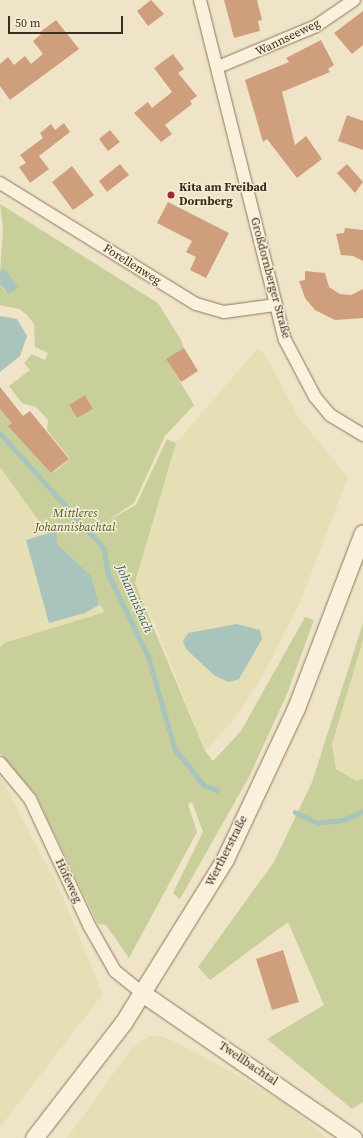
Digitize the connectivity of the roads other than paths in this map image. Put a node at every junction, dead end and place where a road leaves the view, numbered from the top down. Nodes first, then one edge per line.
1 (200, 0) edge
2 (354, 0) edge
3 (218, 67) junction
4 (0, 183) edge
5 (275, 305) junction
6 (363, 436) edge
7 (363, 533) edge
8 (0, 763) edge
9 (142, 993) junction
10 (34, 1138) edge
11 (353, 1138) edge

1 - 3 street, Großdornberger Straße
2 - 3 street, Wannseeweg
3 - 5 street, Großdornberger Straße
4 - 5 street, Forellenweg
5 - 6 street, Großdornberger Straße
7 - 9 main road, Wertherstraße
8 - 9 street, Höfeweg
9 - 10 main road, Wertherstraße
9 - 11 main road, Twellbachtal

